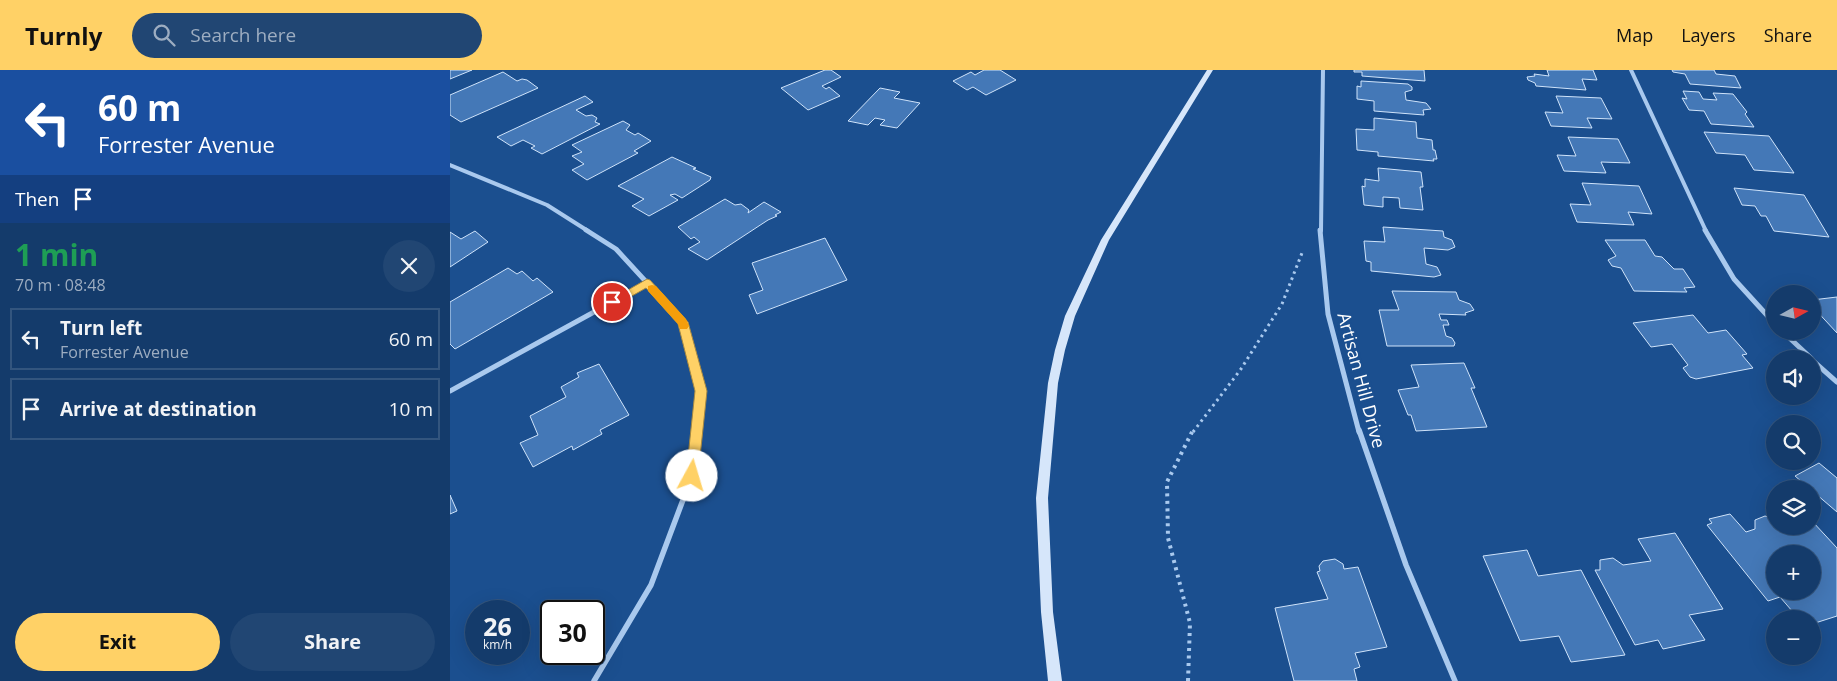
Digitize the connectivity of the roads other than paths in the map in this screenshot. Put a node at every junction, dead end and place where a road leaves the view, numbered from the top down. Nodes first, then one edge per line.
1 (1210, 70) edge
2 (1323, 70) edge
3 (1631, 70) edge
4 (450, 165) edge
5 (647, 283) junction
6 (1766, 314) edge
7 (1792, 340) edge
8 (1802, 350) edge
9 (1821, 367) edge
10 (1837, 382) edge
11 (450, 391) edge
12 (594, 681) edge
13 (1056, 681) edge
14 (1455, 681) edge

1 - 13 main road
2 - 14 street, Artisan Hill Drive
3 - 6 street
4 - 5 street
5 - 11 street
5 - 12 street
7 - 8 street
9 - 10 street

